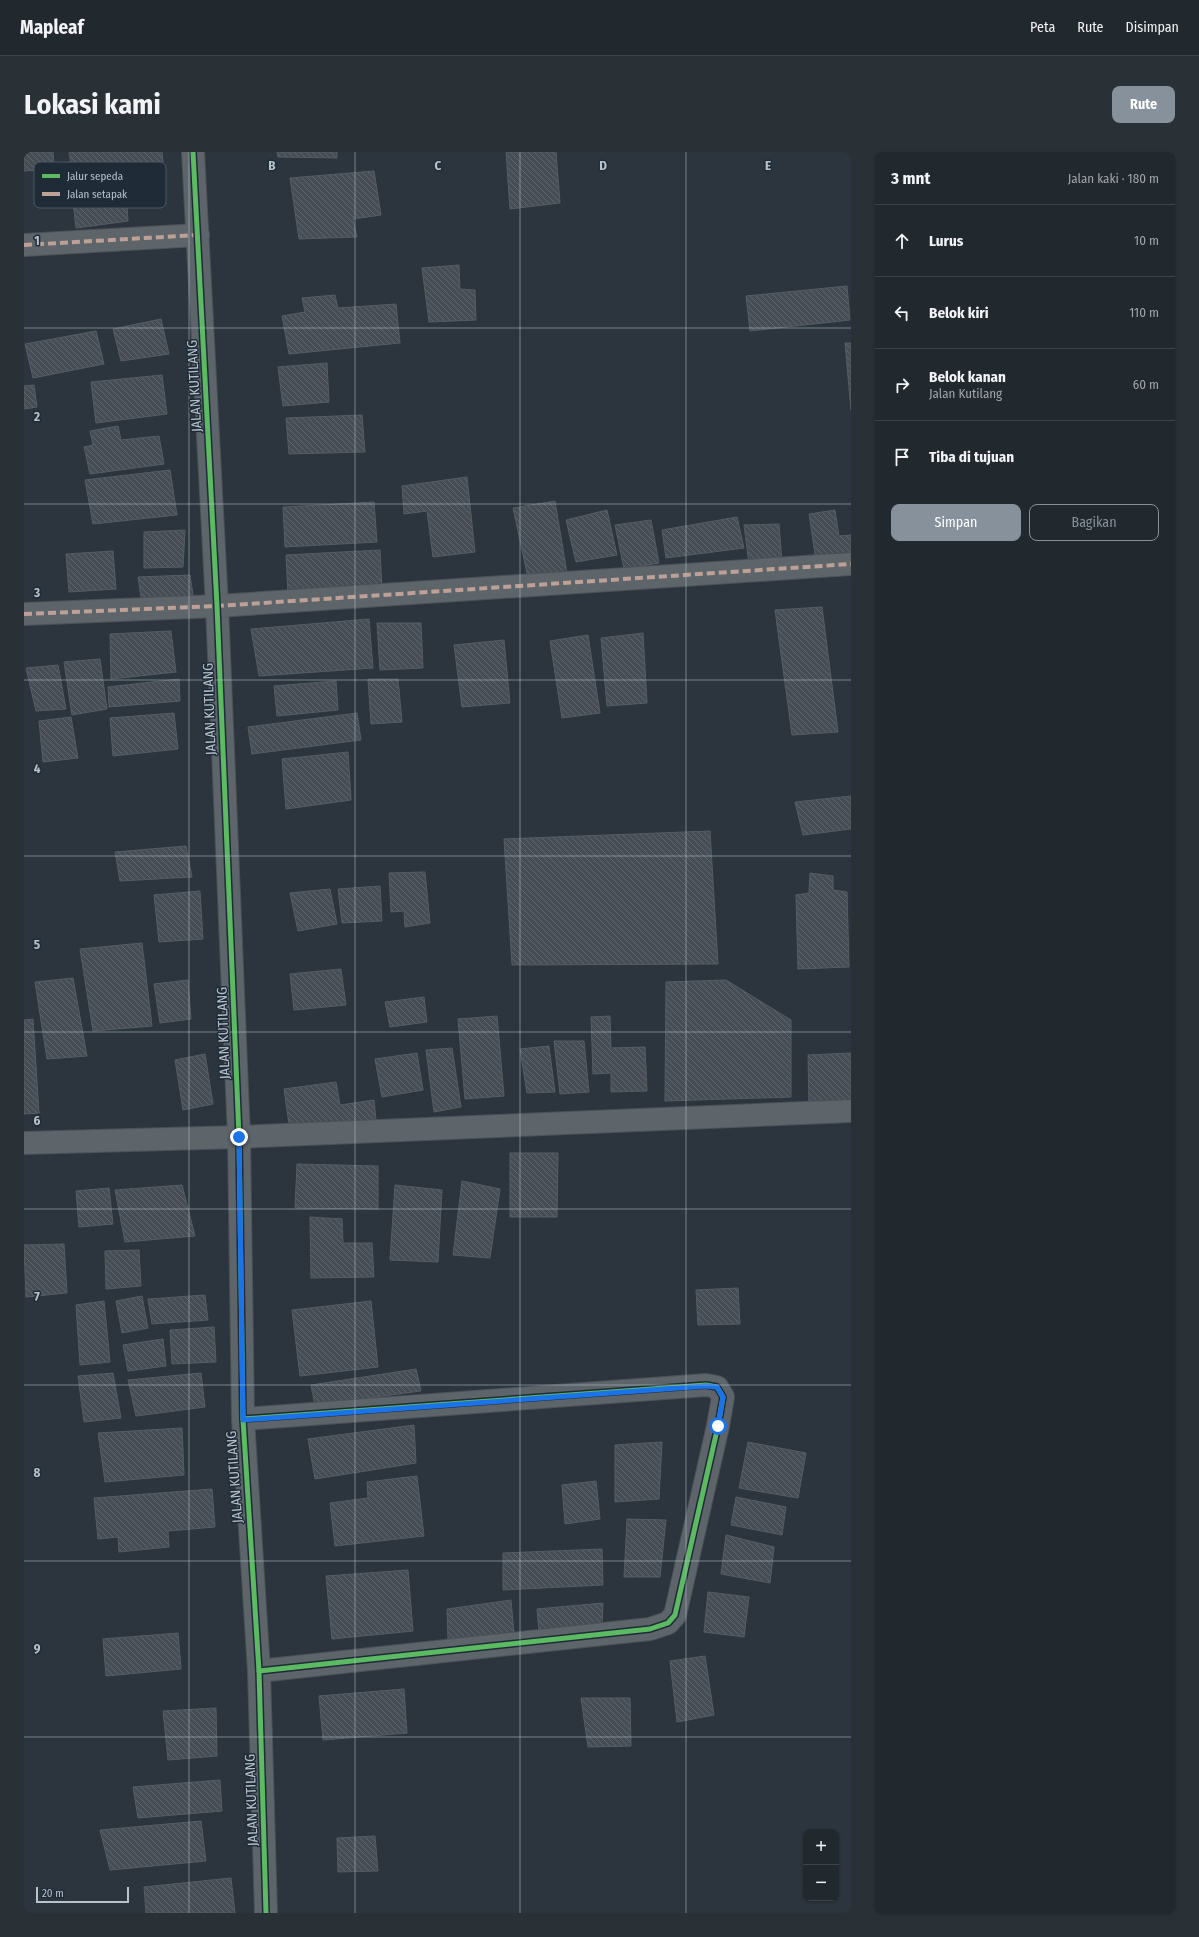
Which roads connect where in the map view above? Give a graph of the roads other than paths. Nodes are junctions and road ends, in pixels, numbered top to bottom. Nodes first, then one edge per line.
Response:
1 (193, 152) edge
2 (198, 235) junction
3 (24, 245) edge
4 (851, 564) edge
5 (217, 606) junction
6 (24, 614) edge
7 (851, 1111) edge
8 (239, 1137) junction
9 (24, 1143) edge
10 (243, 1420) junction
11 (259, 1671) junction
12 (266, 1913) edge

1 - 2 street, JALAN KUTILANG
2 - 3 street
2 - 5 street, JALAN KUTILANG
4 - 5 street
5 - 6 street
5 - 8 street, JALAN KUTILANG
7 - 8 street
8 - 9 street
8 - 10 street, JALAN KUTILANG
10 - 11 street, JALAN KUTILANG
10 - 11 street
11 - 12 street, JALAN KUTILANG

